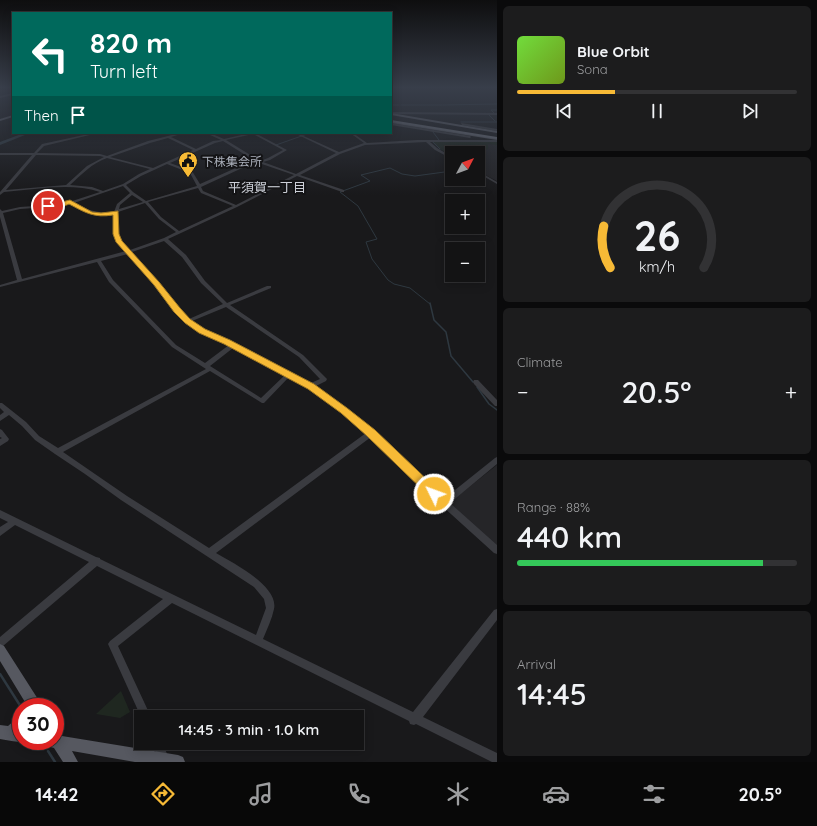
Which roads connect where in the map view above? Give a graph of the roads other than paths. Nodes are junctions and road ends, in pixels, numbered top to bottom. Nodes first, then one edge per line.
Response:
1 (414, 124) edge
2 (420, 124) edge
3 (424, 124) edge
4 (462, 124) dead end
5 (92, 134) edge
6 (179, 134) edge
7 (209, 134) edge
8 (238, 134) edge
9 (256, 134) edge
10 (297, 134) edge
11 (352, 134) edge
12 (497, 136) edge
13 (168, 137) junction
14 (220, 139) junction
15 (478, 140) junction
16 (427, 141) junction
17 (367, 144) junction
18 (195, 150) junction
19 (0, 154) edge
20 (34, 154) junction
21 (339, 154) junction
22 (445, 154) edge
23 (108, 156) junction
24 (260, 162) junction
25 (168, 163) junction
26 (152, 169) junction
27 (296, 175) junction
28 (485, 176) edge
29 (497, 183) edge
30 (124, 185) junction
31 (66, 186) junction
32 (199, 186) junction
33 (102, 191) junction
34 (343, 191) dead end
35 (2, 193) edge
36 (132, 194) junction
37 (70, 202) junction
38 (146, 202) junction
39 (236, 206) junction
40 (0, 211) edge
41 (116, 212) junction
42 (178, 232) junction
43 (165, 239) junction
44 (129, 252) junction
45 (99, 261) junction
46 (20, 281) junction
47 (0, 286) edge
48 (269, 288) dead end
49 (227, 305) junction
50 (188, 321) junction
51 (233, 345) junction
52 (208, 368) junction
53 (288, 375) junction
54 (476, 382) dead end
55 (311, 386) junction
56 (497, 404) edge
57 (0, 405) edge
58 (9, 412) junction
59 (0, 418) edge
60 (0, 432) edge
61 (371, 433) junction
62 (0, 443) edge
63 (57, 452) junction
64 (497, 460) edge
65 (444, 503) junction
66 (0, 514) edge
67 (15, 521) junction
68 (0, 532) edge
69 (497, 550) edge
70 (209, 553) junction
71 (97, 561) junction
72 (171, 598) junction
73 (497, 613) edge
74 (258, 640) junction
75 (0, 643) edge
76 (0, 650) edge
77 (29, 698) edge
78 (143, 710) edge
79 (414, 720) junction
80 (64, 742) edge
81 (62, 750) edge
82 (162, 750) edge
83 (497, 759) edge
84 (169, 761) edge
85 (70, 762) edge

1 - 15 street
2 - 12 highway
3 - 12 highway
4 - 12 street
5 - 20 street
6 - 13 street
7 - 14 street
8 - 14 street
9 - 24 street
10 - 21 street
11 - 17 street
12 - 15 street
13 - 18 street
13 - 23 street
14 - 18 street
14 - 24 street
15 - 16 street
16 - 17 street
16 - 22 street
17 - 21 street
18 - 25 street
19 - 20 street
20 - 23 street
20 - 35 street
21 - 27 street
23 - 26 street
23 - 31 street
24 - 27 street
24 - 32 street
25 - 26 street
25 - 32 street
26 - 30 street
27 - 34 street
27 - 39 street
28 - 29 street
30 - 33 street
30 - 36 street
31 - 33 street
31 - 35 street
32 - 38 street
32 - 39 street
33 - 37 street
36 - 38 street
36 - 41 street
37 - 40 street
37 - 41 street
38 - 41 street
38 - 42 street
39 - 42 street
40 - 46 street
41 - 44 street
42 - 43 street
43 - 44 street
43 - 49 street
44 - 45 street
44 - 50 street
45 - 46 street
45 - 52 street
46 - 47 street
48 - 49 street
49 - 50 street
49 - 55 street
50 - 51 street
51 - 52 street
51 - 53 street
52 - 53 street
52 - 63 street
53 - 55 street
54 - 56 street
55 - 61 street
57 - 58 street
58 - 59 street
58 - 63 street
60 - 62 street
61 - 65 street
61 - 70 street
63 - 70 street
64 - 65 street
65 - 69 street
66 - 67 street
67 - 68 street
67 - 71 street
70 - 74 street
71 - 72 street
71 - 75 street
72 - 74 street
72 - 78 street
73 - 79 street
74 - 79 street
76 - 77 main road
79 - 83 street
80 - 84 main road
81 - 85 main road
82 - 84 street

